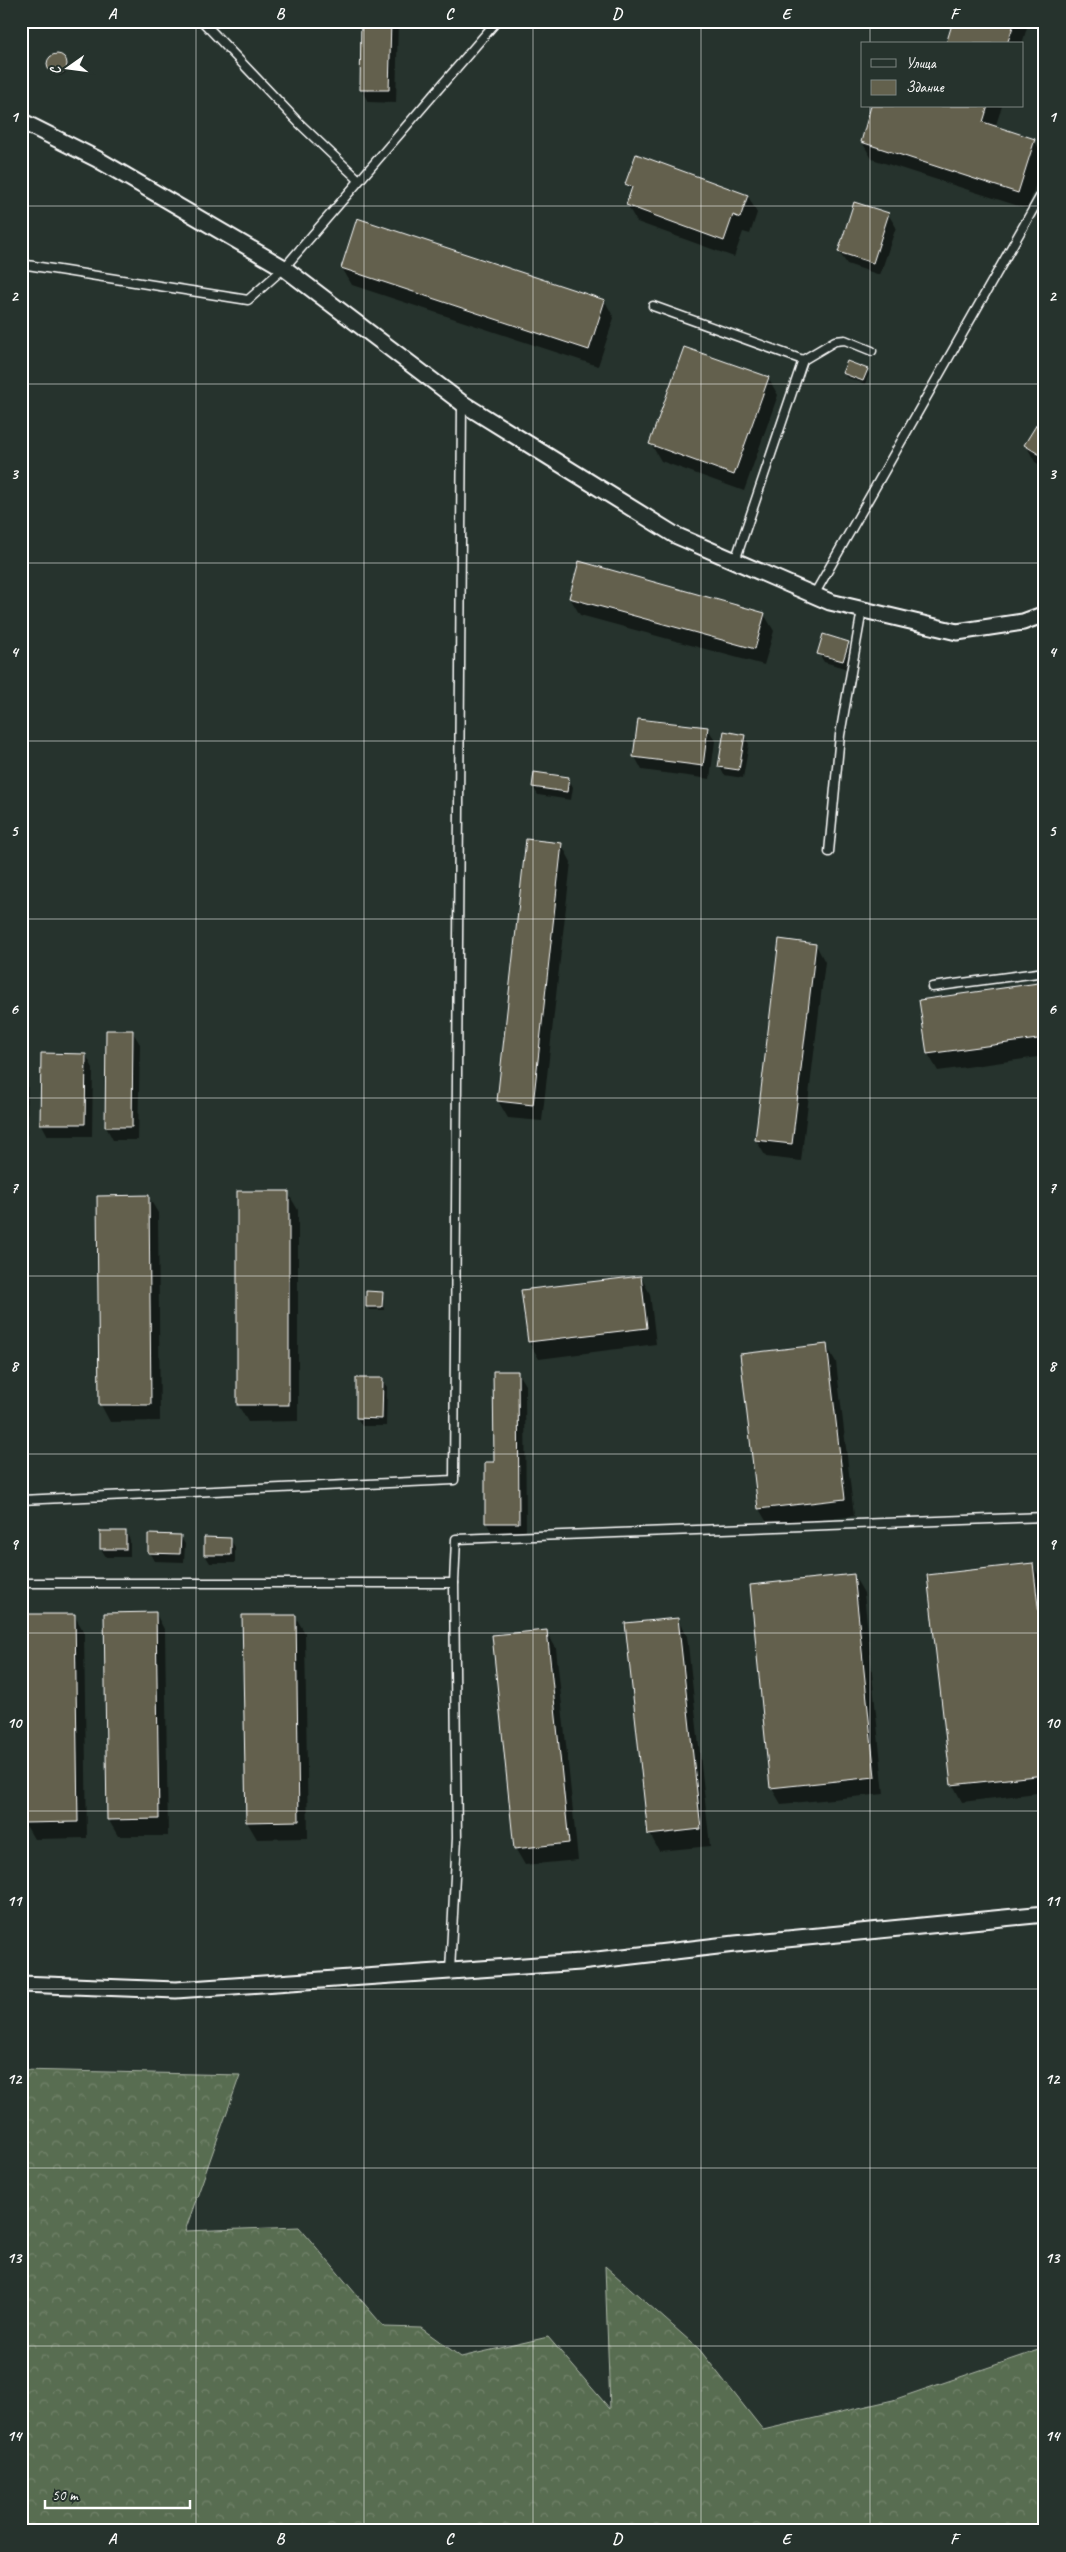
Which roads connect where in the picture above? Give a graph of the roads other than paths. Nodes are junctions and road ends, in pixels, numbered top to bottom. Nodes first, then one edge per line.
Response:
1 (202, 21) edge
2 (497, 21) edge
3 (21, 121) edge
4 (360, 180) junction
5 (1040, 197) dead end
6 (21, 264) edge
7 (284, 268) junction
8 (653, 306) dead end
9 (872, 351) dead end
10 (803, 360) junction
11 (462, 403) junction
12 (734, 561) junction
13 (814, 595) junction
14 (862, 610) junction
15 (1045, 614) edge
16 (829, 852) dead end
17 (1045, 972) edge
18 (932, 987) dead end
19 (21, 1500) edge
20 (1045, 1517) edge
21 (21, 1583) edge
22 (454, 1583) junction
23 (1045, 1914) edge
24 (450, 1971) junction
25 (21, 1984) edge

1 - 4 lane
2 - 4 lane
3 - 7 street
4 - 7 lane
5 - 13 lane
6 - 7 lane
7 - 11 street
8 - 10 lane
9 - 10 lane
10 - 12 lane
11 - 12 street
11 - 19 lane
12 - 13 street
13 - 14 street
14 - 15 street
14 - 16 lane
17 - 18 lane
20 - 22 lane
21 - 22 lane
22 - 24 lane
23 - 24 street
24 - 25 street

